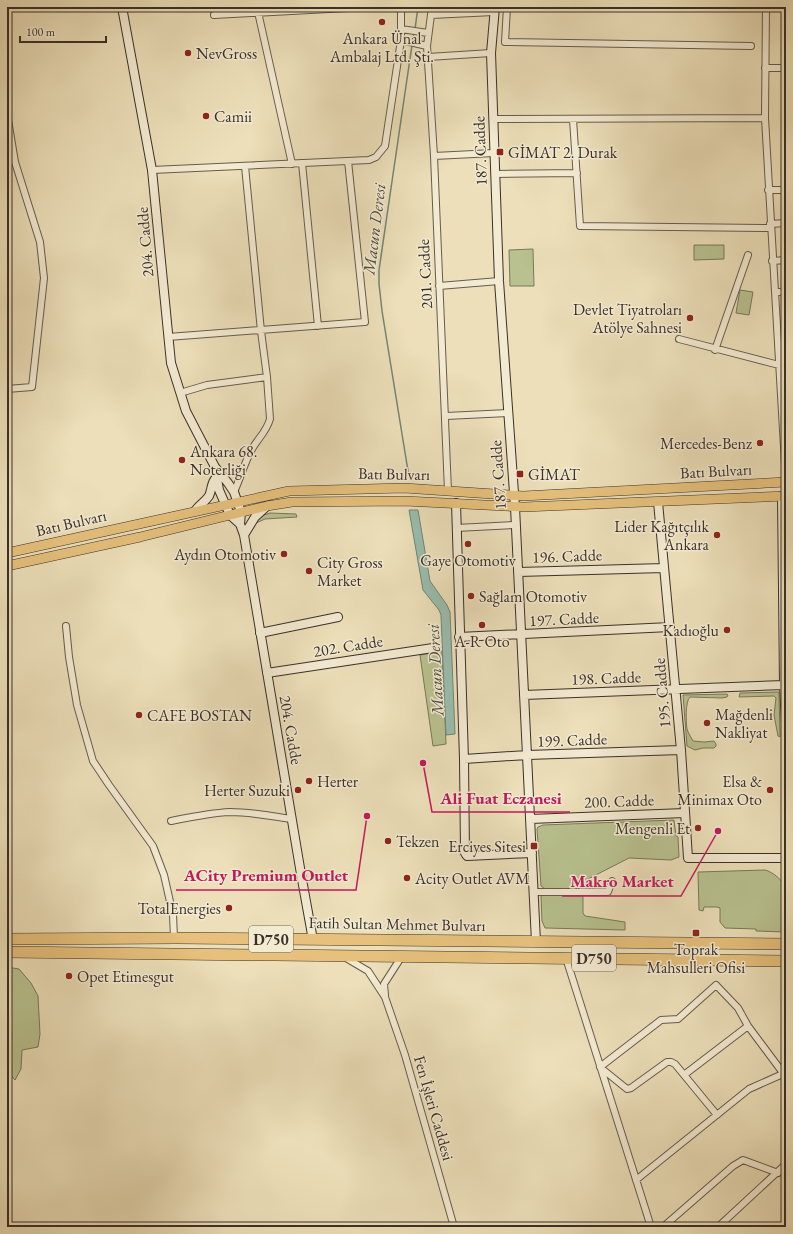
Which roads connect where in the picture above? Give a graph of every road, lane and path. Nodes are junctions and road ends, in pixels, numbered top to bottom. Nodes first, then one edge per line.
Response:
1 (90, 7) edge
2 (367, 7) edge
3 (401, 7) edge
4 (432, 7) edge
5 (507, 7) edge
6 (766, 7) edge
7 (122, 8) edge
8 (494, 9) edge
9 (258, 12) junction
10 (214, 15) dead end
11 (431, 15) junction
12 (401, 29) junction
13 (428, 33) junction
14 (401, 40) junction
15 (427, 46) junction
16 (750, 46) dead end
17 (491, 53) junction
18 (428, 56) junction
19 (765, 68) junction
20 (786, 68) edge
21 (7, 114) edge
22 (765, 118) junction
23 (493, 119) junction
24 (573, 119) junction
25 (494, 153) junction
26 (434, 156) junction
27 (348, 162) junction
28 (292, 164) junction
29 (302, 164) junction
30 (245, 166) junction
31 (152, 170) junction
32 (577, 173) junction
33 (495, 174) junction
34 (768, 190) junction
35 (786, 190) edge
36 (786, 223) edge
37 (770, 226) junction
38 (748, 255) dead end
39 (786, 260) edge
40 (772, 261) junction
41 (499, 281) junction
42 (439, 286) junction
43 (775, 292) junction
44 (786, 292) edge
45 (318, 326) junction
46 (261, 331) junction
47 (168, 337) junction
48 (678, 339) dead end
49 (715, 350) junction
50 (779, 366) junction
51 (267, 377) junction
52 (7, 389) edge
53 (180, 393) junction
54 (508, 413) junction
55 (446, 416) junction
56 (215, 467) junction
57 (216, 477) junction
58 (786, 482) edge
59 (448, 491) junction
60 (234, 492) junction
61 (514, 496) junction
62 (784, 496) edge
63 (237, 502) junction
64 (658, 502) junction
65 (456, 503) junction
66 (225, 504) junction
67 (267, 506) junction
68 (514, 507) junction
69 (195, 511) junction
70 (240, 512) junction
71 (230, 515) junction
72 (240, 524) junction
73 (515, 525) junction
74 (456, 528) junction
75 (244, 535) junction
76 (7, 553) edge
77 (7, 566) edge
78 (664, 568) junction
79 (518, 572) junction
80 (338, 617) dead end
81 (66, 626) dead end
82 (670, 627) junction
83 (260, 633) junction
84 (521, 635) junction
85 (459, 638) junction
86 (433, 648) dead end
87 (267, 673) junction
88 (784, 685) junction
89 (676, 689) junction
90 (524, 695) junction
91 (786, 723) edge
92 (681, 750) junction
93 (527, 755) junction
94 (464, 759) junction
95 (685, 813) junction
96 (292, 819) junction
97 (530, 819) junction
98 (172, 821) dead end
99 (532, 853) junction
100 (786, 858) edge
101 (612, 881) dead end
102 (534, 892) junction
103 (174, 938) junction
104 (7, 939) edge
105 (314, 940) junction
106 (536, 942) junction
107 (786, 944) edge
108 (7, 952) edge
109 (343, 956) junction
110 (402, 956) junction
111 (566, 958) junction
112 (786, 961) edge
113 (385, 997) junction
114 (748, 1026) junction
115 (600, 1067) junction
116 (785, 1074) edge
117 (684, 1075) junction
118 (717, 1115) junction
119 (786, 1164) edge
120 (778, 1173) junction
121 (636, 1180) junction
122 (454, 1227) edge
123 (651, 1227) edge
124 (663, 1227) edge
125 (718, 1227) edge

1 - 7 street
2 - 9 street
3 - 12 street
4 - 11 street, 201. Cadde
5 - 16 street
6 - 19 street
7 - 31 street, 204. Cadde
8 - 11 street
8 - 17 street, 187. Cadde
9 - 10 street
9 - 28 street
11 - 13 street, 201. Cadde
12 - 13 street
12 - 14 street
13 - 15 street, 201. Cadde
14 - 15 street
14 - 27 street
15 - 18 street, 201. Cadde
17 - 18 street
17 - 23 street, 187. Cadde
18 - 26 street, 201. Cadde
19 - 20 street
19 - 22 street
21 - 52 street
22 - 24 street
22 - 34 street
23 - 24 street
23 - 25 street, 187. Cadde
24 - 32 street
25 - 26 street
25 - 33 street, 187. Cadde
26 - 42 street, 201. Cadde
27 - 29 street
27 - 45 street
28 - 29 street
28 - 30 street
29 - 45 street
30 - 31 street
30 - 46 street
31 - 47 street, 204. Cadde
32 - 33 street
32 - 37 street
33 - 41 street, 187. Cadde
34 - 35 street
34 - 37 street
36 - 37 street
37 - 40 street
38 - 49 street
39 - 40 street
40 - 43 street
41 - 42 street
41 - 54 street, 187. Cadde
42 - 55 street, 201. Cadde
43 - 44 street
43 - 50 street
45 - 46 street
46 - 47 street
46 - 51 street
47 - 53 street, 204. Cadde
48 - 49 street
49 - 50 street
50 - 58 street
51 - 53 street
51 - 60 street
53 - 56 street, 204. Cadde
54 - 55 street
54 - 61 street, 187. Cadde
55 - 59 street, 201. Cadde
56 - 57 street, 204. Cadde
56 - 60 street, 204. Cadde
57 - 66 street, 204. Cadde
57 - 69 street
58 - 61 main road, Batı Bulvarı
59 - 61 main road, Batı Bulvarı
59 - 63 main road, Batı Bulvarı
60 - 63 street, 204. Cadde
61 - 68 street, 187. Cadde
62 - 64 main road, Batı Bulvarı
62 - 88 street
63 - 66 main road, Batı Bulvarı
63 - 70 street, 204. Cadde
64 - 68 main road, Batı Bulvarı
64 - 78 street, 195. Cadde
65 - 67 main road, Batı Bulvarı
65 - 68 main road, Batı Bulvarı
65 - 74 street
66 - 69 main road, Batı Bulvarı
66 - 71 street, 204. Cadde
67 - 70 main road, Batı Bulvarı
67 - 75 street
68 - 73 street, 187. Cadde
69 - 76 main road, Batı Bulvarı
70 - 71 main road, Batı Bulvarı
70 - 72 street, 204. Cadde
71 - 72 street, 204. Cadde
71 - 77 main road, Batı Bulvarı
72 - 75 street, 204. Cadde
73 - 74 street
73 - 79 street, 187. Cadde
74 - 85 street
75 - 83 street, 204. Cadde
78 - 79 street, 196. Cadde
78 - 82 street, 195. Cadde
79 - 84 street, 187. Cadde
80 - 83 street
81 - 103 street
82 - 84 street, 197. Cadde
82 - 89 street, 195. Cadde
83 - 87 street, 204. Cadde
84 - 85 street, 197. Cadde
84 - 90 street, 187. Cadde
85 - 94 street
86 - 87 street, 202. Cadde
87 - 96 street, 204. Cadde
88 - 89 street, 198. Cadde
88 - 91 street
89 - 90 street, 198. Cadde
89 - 92 street, 195. Cadde
90 - 93 street, 187. Cadde
92 - 93 street, 199. Cadde
92 - 95 street, 195. Cadde
93 - 94 street, 199. Cadde
93 - 97 street, 187. Cadde
94 - 99 street
95 - 97 street, 200. Cadde
95 - 100 street, 195. Cadde
96 - 98 street
96 - 105 street, 204. Cadde
97 - 99 street, 187. Cadde
99 - 102 street, 187. Cadde
101 - 102 street
102 - 106 street, 187. Cadde
103 - 104 highway, Fatih Sultan Mehmet Bulvarı / D750
103 - 105 highway, Fatih Sultan Mehmet Bulvarı / D750
105 - 106 highway, Fatih Sultan Mehmet Bulvarı / D750
106 - 107 highway, Fatih Sultan Mehmet Bulvarı / D750
108 - 109 highway, Fatih Sultan Mehmet Bulvarı / D750
109 - 110 highway, Fatih Sultan Mehmet Bulvarı / D750
109 - 113 street
110 - 111 highway, Fatih Sultan Mehmet Bulvarı / D750
110 - 113 street
111 - 112 highway, Fatih Sultan Mehmet Bulvarı / D750
111 - 115 street
113 - 122 street, Fen İşleri Caddesi
114 - 115 street
114 - 116 street
114 - 117 street
115 - 117 street
115 - 121 street
116 - 118 street
117 - 118 street
118 - 121 street
119 - 120 street
120 - 124 street
120 - 125 street
121 - 123 street

